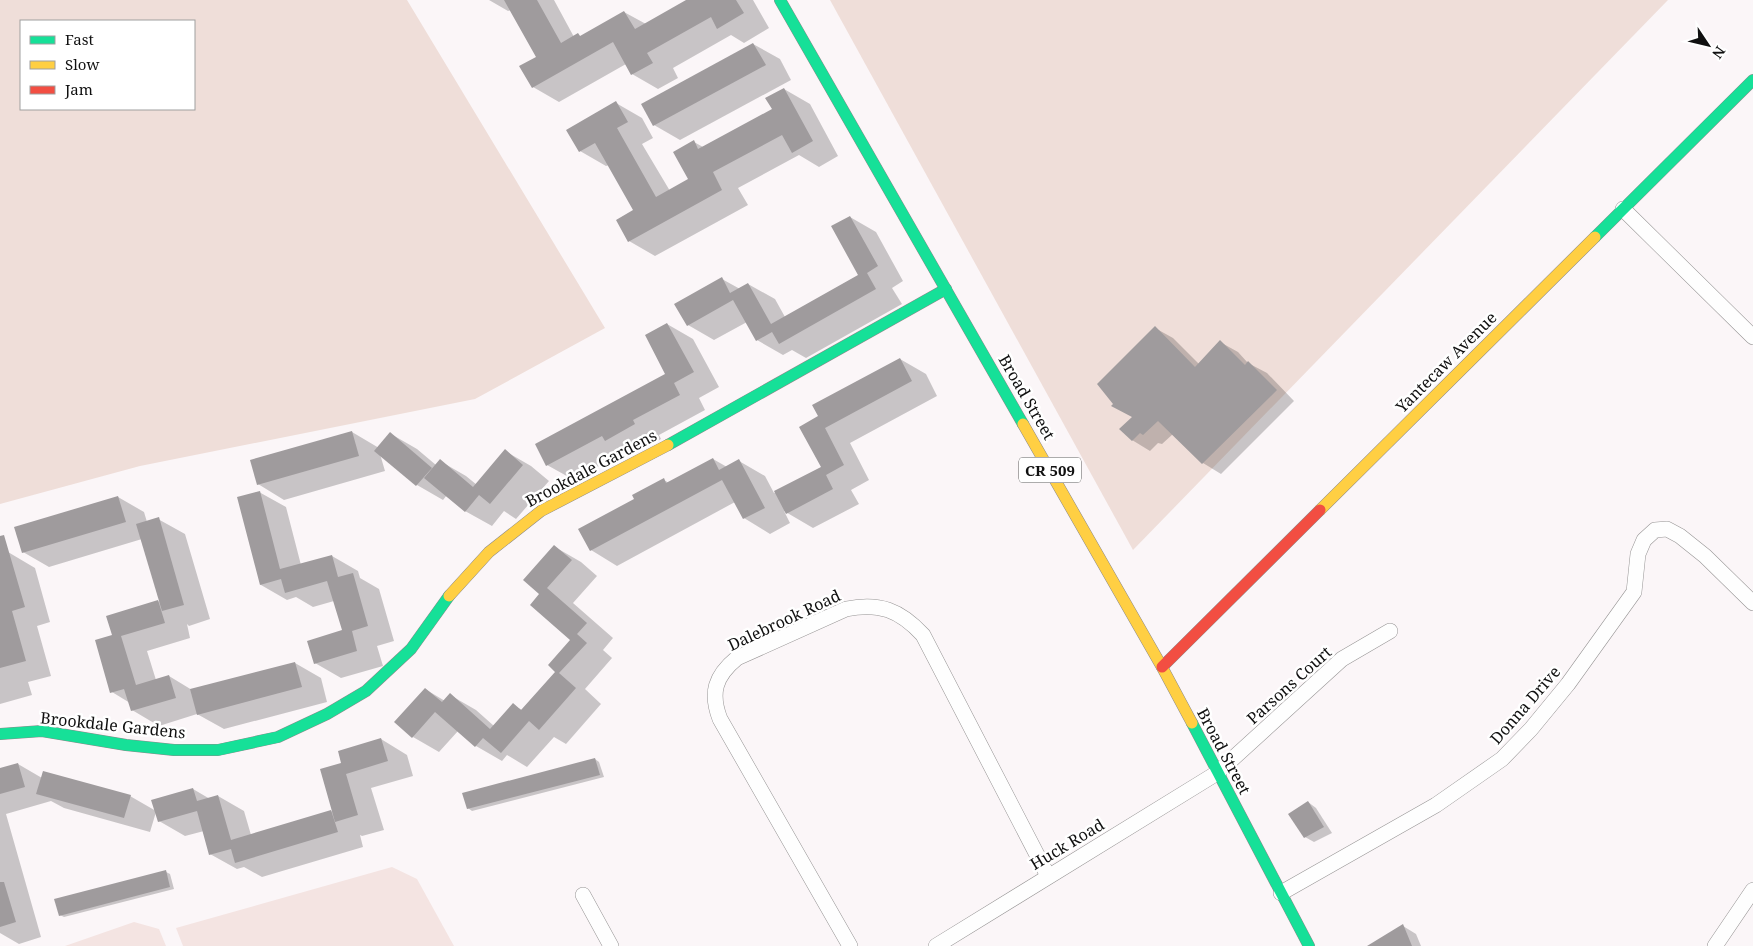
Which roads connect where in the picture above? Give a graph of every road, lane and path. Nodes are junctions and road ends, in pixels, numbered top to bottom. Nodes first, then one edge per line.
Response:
1 (780, 0) edge
2 (1753, 80) edge
3 (1623, 209) junction
4 (946, 289) junction
5 (1753, 337) edge
6 (1753, 603) edge
7 (1390, 630) dead end
8 (1162, 667) junction
9 (0, 734) edge
10 (1218, 773) junction
11 (1048, 876) junction
12 (1753, 890) edge
13 (1281, 893) junction
14 (583, 895) dead end
15 (612, 946) edge
16 (850, 946) edge
17 (936, 946) edge
18 (1309, 946) edge
19 (1715, 946) edge

1 - 4 street, Broad Street / CR 509
2 - 3 street, Yantecaw Avenue
3 - 5 street
3 - 8 street, Yantecaw Avenue
4 - 8 street, Broad Street / CR 509
4 - 9 street, Brookdale Gardens
6 - 13 street, Donna Drive
7 - 10 street, Parsons Court
8 - 10 street, Broad Street / CR 509
10 - 11 street, Huck Road
10 - 13 street, Broad Street / CR 509
11 - 16 street, Dalebrook Road
11 - 17 street, Huck Road
12 - 19 street
13 - 18 street, Broad Street / CR 509
14 - 15 street

